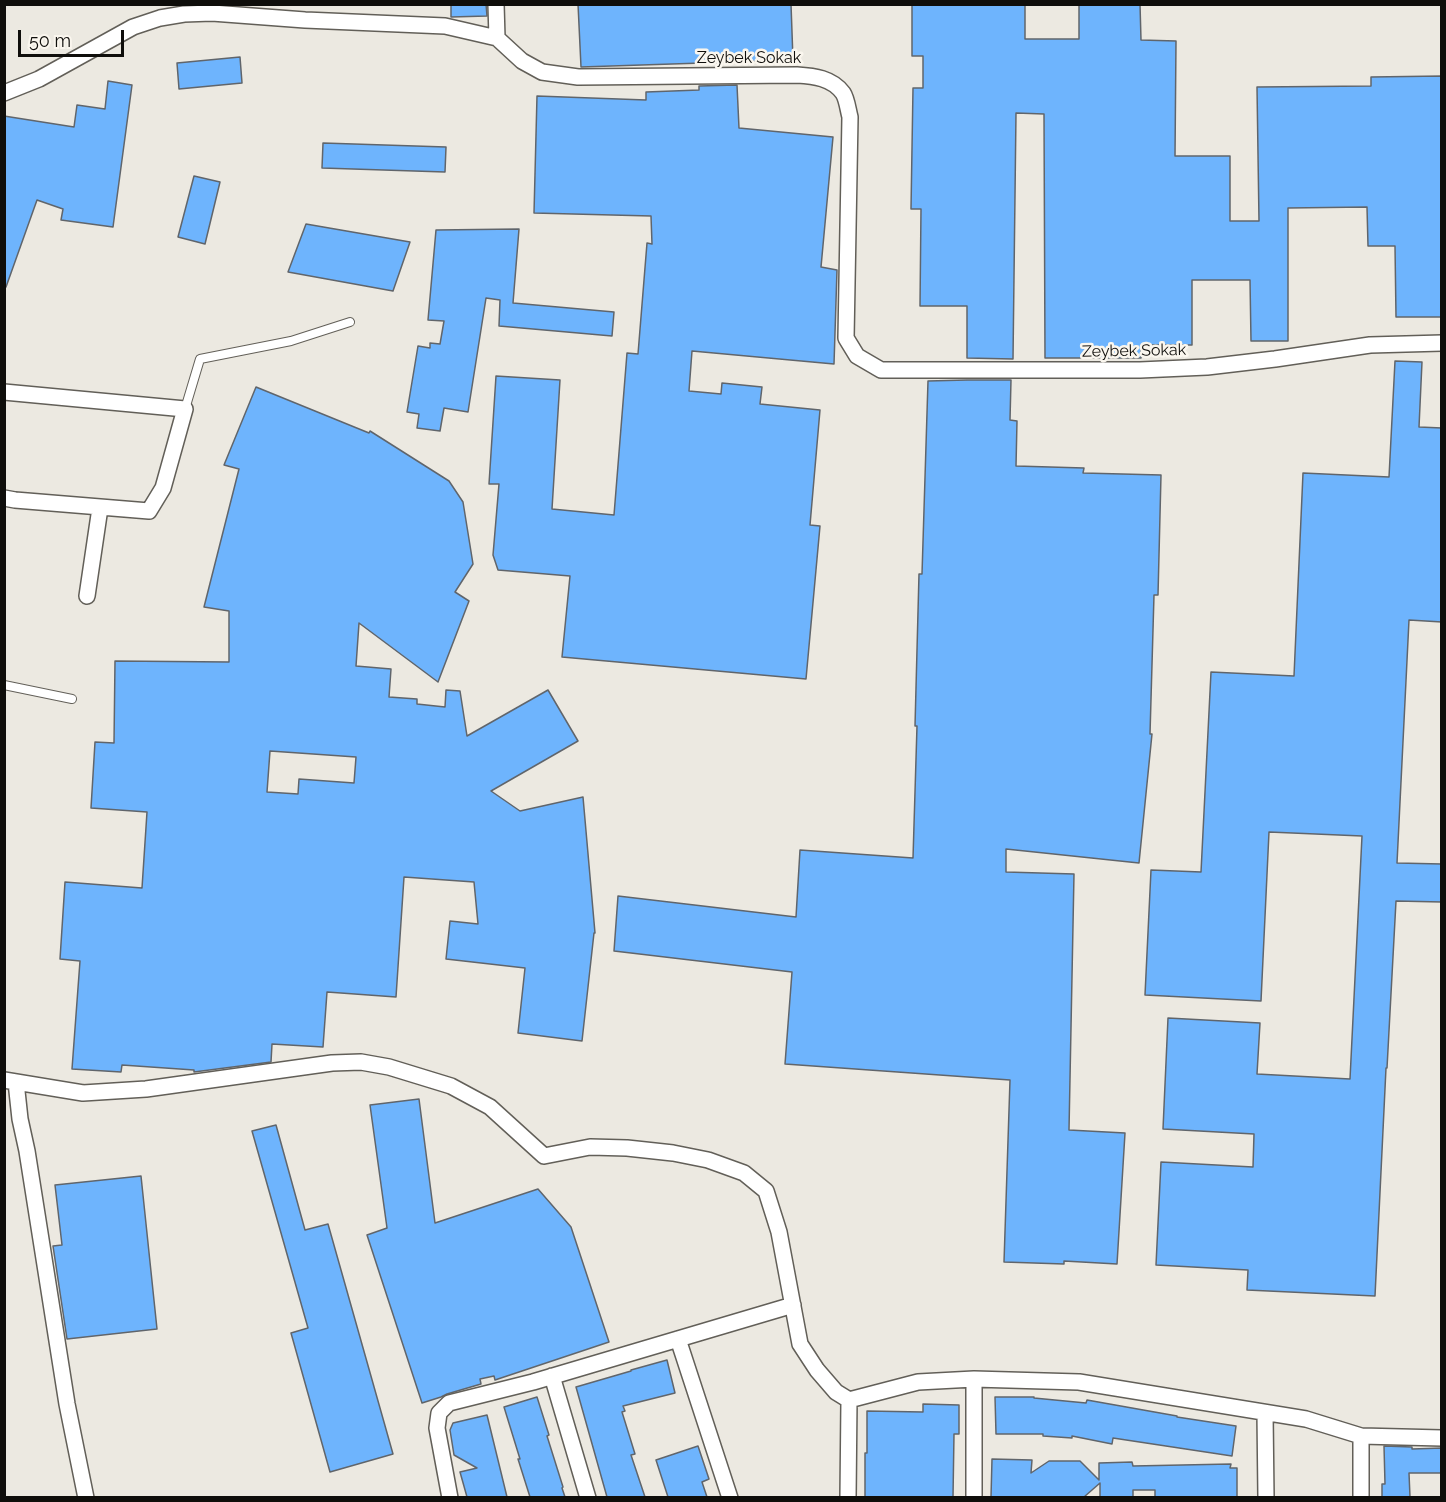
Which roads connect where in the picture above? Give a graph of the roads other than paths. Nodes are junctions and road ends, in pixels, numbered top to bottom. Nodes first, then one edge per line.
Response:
1 (496, 4) edge
2 (497, 38) junction
3 (4, 93) edge
4 (350, 322) dead end
5 (1442, 343) edge
6 (4, 392) edge
7 (185, 409) junction
8 (4, 498) edge
9 (100, 508) junction
10 (87, 596) dead end
11 (4, 686) edge
12 (72, 699) dead end
13 (10, 1081) edge
14 (793, 1305) junction
15 (678, 1339) junction
16 (552, 1376) junction
17 (974, 1379) junction
18 (849, 1400) junction
19 (1265, 1413) junction
20 (1361, 1436) junction
21 (1442, 1438) edge
22 (86, 1497) edge
23 (450, 1497) edge
24 (588, 1497) edge
25 (730, 1497) edge
26 (848, 1497) edge
27 (974, 1497) edge
28 (1266, 1497) edge
29 (1360, 1497) edge

1 - 2 street
2 - 3 street, Zeybek Sokak
2 - 5 street, Zeybek Sokak
4 - 7 lane
6 - 7 street
7 - 9 street
8 - 9 street
9 - 10 street
11 - 12 lane
13 - 14 street
13 - 22 street
14 - 15 street
14 - 18 street
15 - 16 street
15 - 25 street
16 - 23 street
16 - 24 street
17 - 18 street
17 - 19 street
17 - 27 street
18 - 26 street
19 - 20 street
19 - 28 street
20 - 21 street
20 - 29 street

